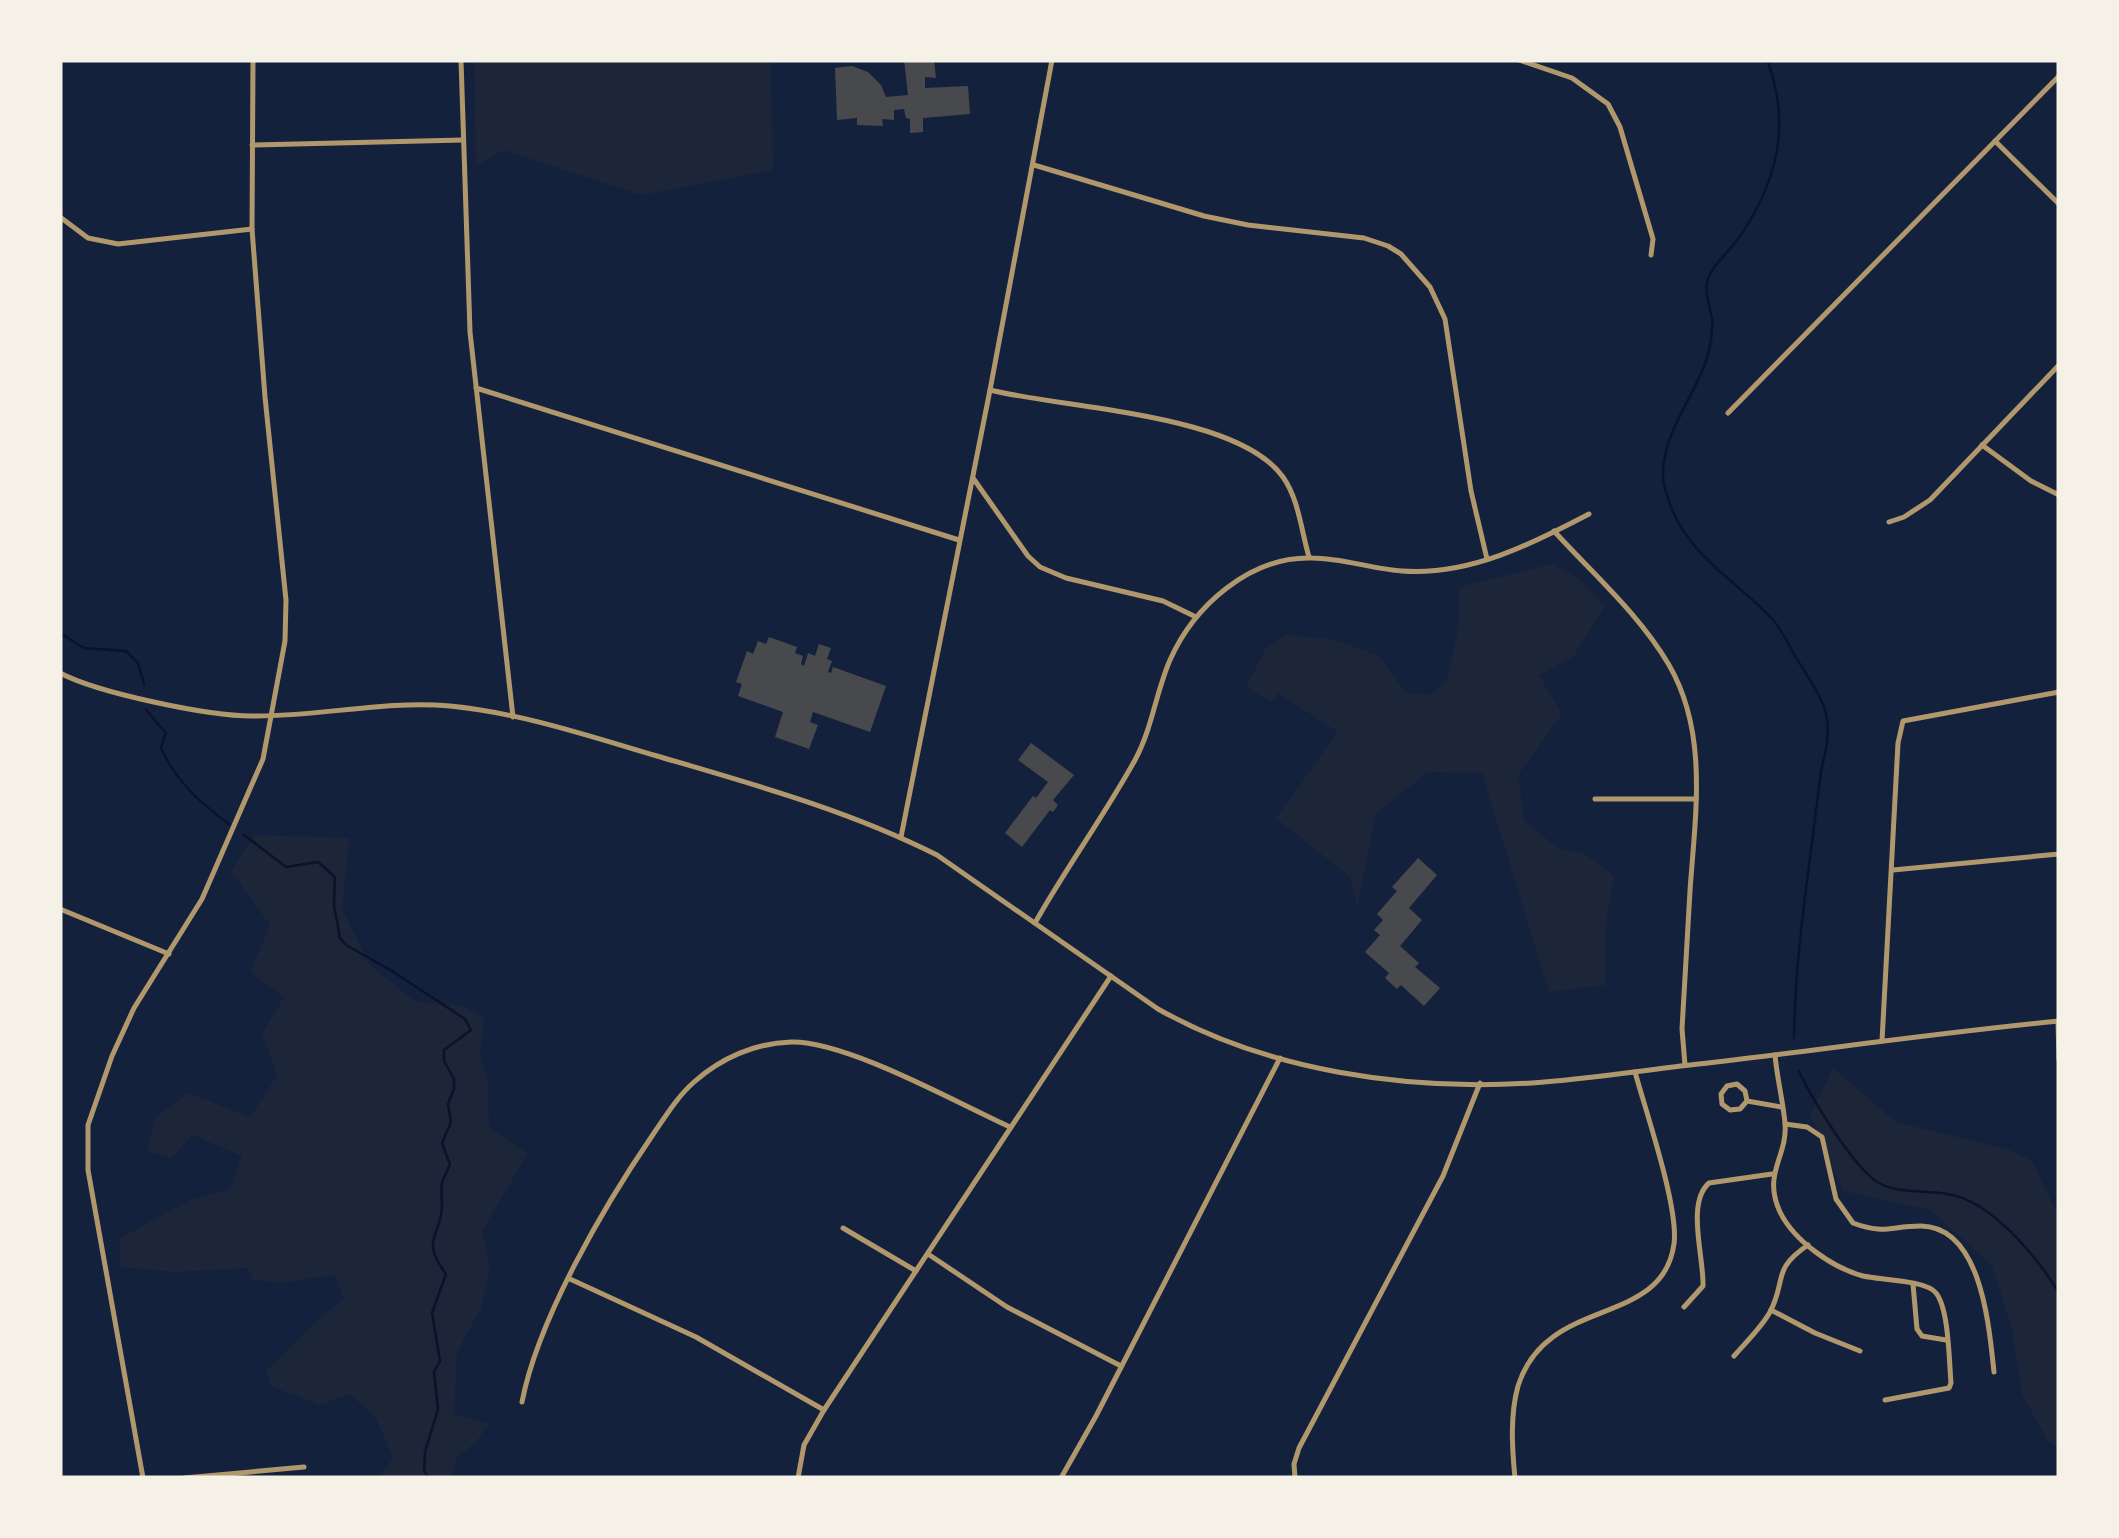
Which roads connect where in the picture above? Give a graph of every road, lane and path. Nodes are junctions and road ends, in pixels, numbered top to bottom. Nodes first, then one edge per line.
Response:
1 (253, 60) edge
2 (461, 60) edge
3 (1052, 60) edge
4 (1519, 60) edge
5 (2059, 76) edge
6 (463, 140) junction
7 (1995, 141) junction
8 (252, 146) junction
9 (1034, 165) junction
10 (2059, 204) edge
11 (60, 217) edge
12 (252, 229) junction
13 (1651, 255) dead end
14 (2059, 365) edge
15 (476, 388) junction
16 (990, 390) junction
17 (1728, 413) dead end
18 (1982, 445) junction
19 (972, 478) junction
20 (2059, 495) edge
21 (1590, 514) dead end
22 (1889, 522) dead end
23 (1554, 531) junction
24 (959, 540) junction
25 (1309, 557) junction
26 (1487, 559) junction
27 (1196, 617) junction
28 (60, 672) edge
29 (2059, 692) edge
30 (273, 715) junction
31 (513, 717) junction
32 (1595, 799) dead end
33 (1696, 799) junction
34 (901, 837) junction
35 (2059, 854) edge
36 (1892, 870) junction
37 (60, 909) edge
38 (1035, 923) junction
39 (169, 954) junction
40 (1112, 976) junction
41 (2059, 1022) edge
42 (1882, 1041) junction
43 (1774, 1055) junction
44 (1280, 1058) junction
45 (2059, 1060) edge
46 (1685, 1065) junction
47 (1635, 1071) junction
48 (1480, 1083) junction
49 (1746, 1101) junction
50 (1781, 1107) junction
51 (1785, 1124) junction
52 (1010, 1127) junction
53 (1772, 1174) junction
54 (843, 1228) dead end
55 (1808, 1244) junction
56 (928, 1254) junction
57 (916, 1272) junction
58 (570, 1279) junction
59 (1913, 1284) junction
60 (1684, 1306) dead end
61 (1771, 1310) junction
62 (1946, 1340) junction
63 (1860, 1351) dead end
64 (1734, 1356) dead end
65 (1120, 1365) junction
66 (1994, 1372) dead end
67 (1885, 1400) dead end
68 (522, 1402) dead end
69 (824, 1410) junction
70 (304, 1467) dead end
71 (143, 1478) edge
72 (184, 1478) edge
73 (798, 1478) edge
74 (1061, 1478) edge
75 (1295, 1478) edge
76 (1515, 1478) edge

1 - 8 street
2 - 6 street
3 - 9 street
4 - 13 street
5 - 7 street
6 - 8 street
6 - 15 street
7 - 10 street
7 - 17 street
8 - 12 street
9 - 16 street
9 - 26 street
11 - 12 street
12 - 30 street
14 - 18 street
15 - 24 street
15 - 31 street
16 - 19 street
16 - 25 street
18 - 20 street
18 - 22 street
19 - 24 street
19 - 27 street
21 - 23 street
23 - 26 street
23 - 33 street
24 - 34 street
25 - 26 street
25 - 27 street
27 - 38 street
28 - 30 street
29 - 36 street
30 - 31 street
30 - 39 street
31 - 34 street
32 - 33 street
33 - 46 street
34 - 38 street
35 - 36 street
36 - 42 street
37 - 39 street
38 - 40 street
39 - 71 street
40 - 44 street
40 - 52 street
41 - 42 street
41 - 45 street
42 - 43 street
43 - 46 street
43 - 50 street
44 - 48 street
44 - 65 street
46 - 47 street
47 - 48 street
47 - 76 street
48 - 75 street
49 - 49 street
49 - 50 street
50 - 51 street
51 - 53 street
51 - 66 street
52 - 56 street
52 - 58 street
53 - 55 street
53 - 60 street
54 - 57 street
55 - 59 street
55 - 61 street
56 - 57 street
56 - 65 street
57 - 69 street
58 - 68 street
58 - 69 street
59 - 62 street
59 - 62 street
61 - 63 street
61 - 64 street
62 - 67 street
65 - 74 street
69 - 73 street
70 - 72 street

